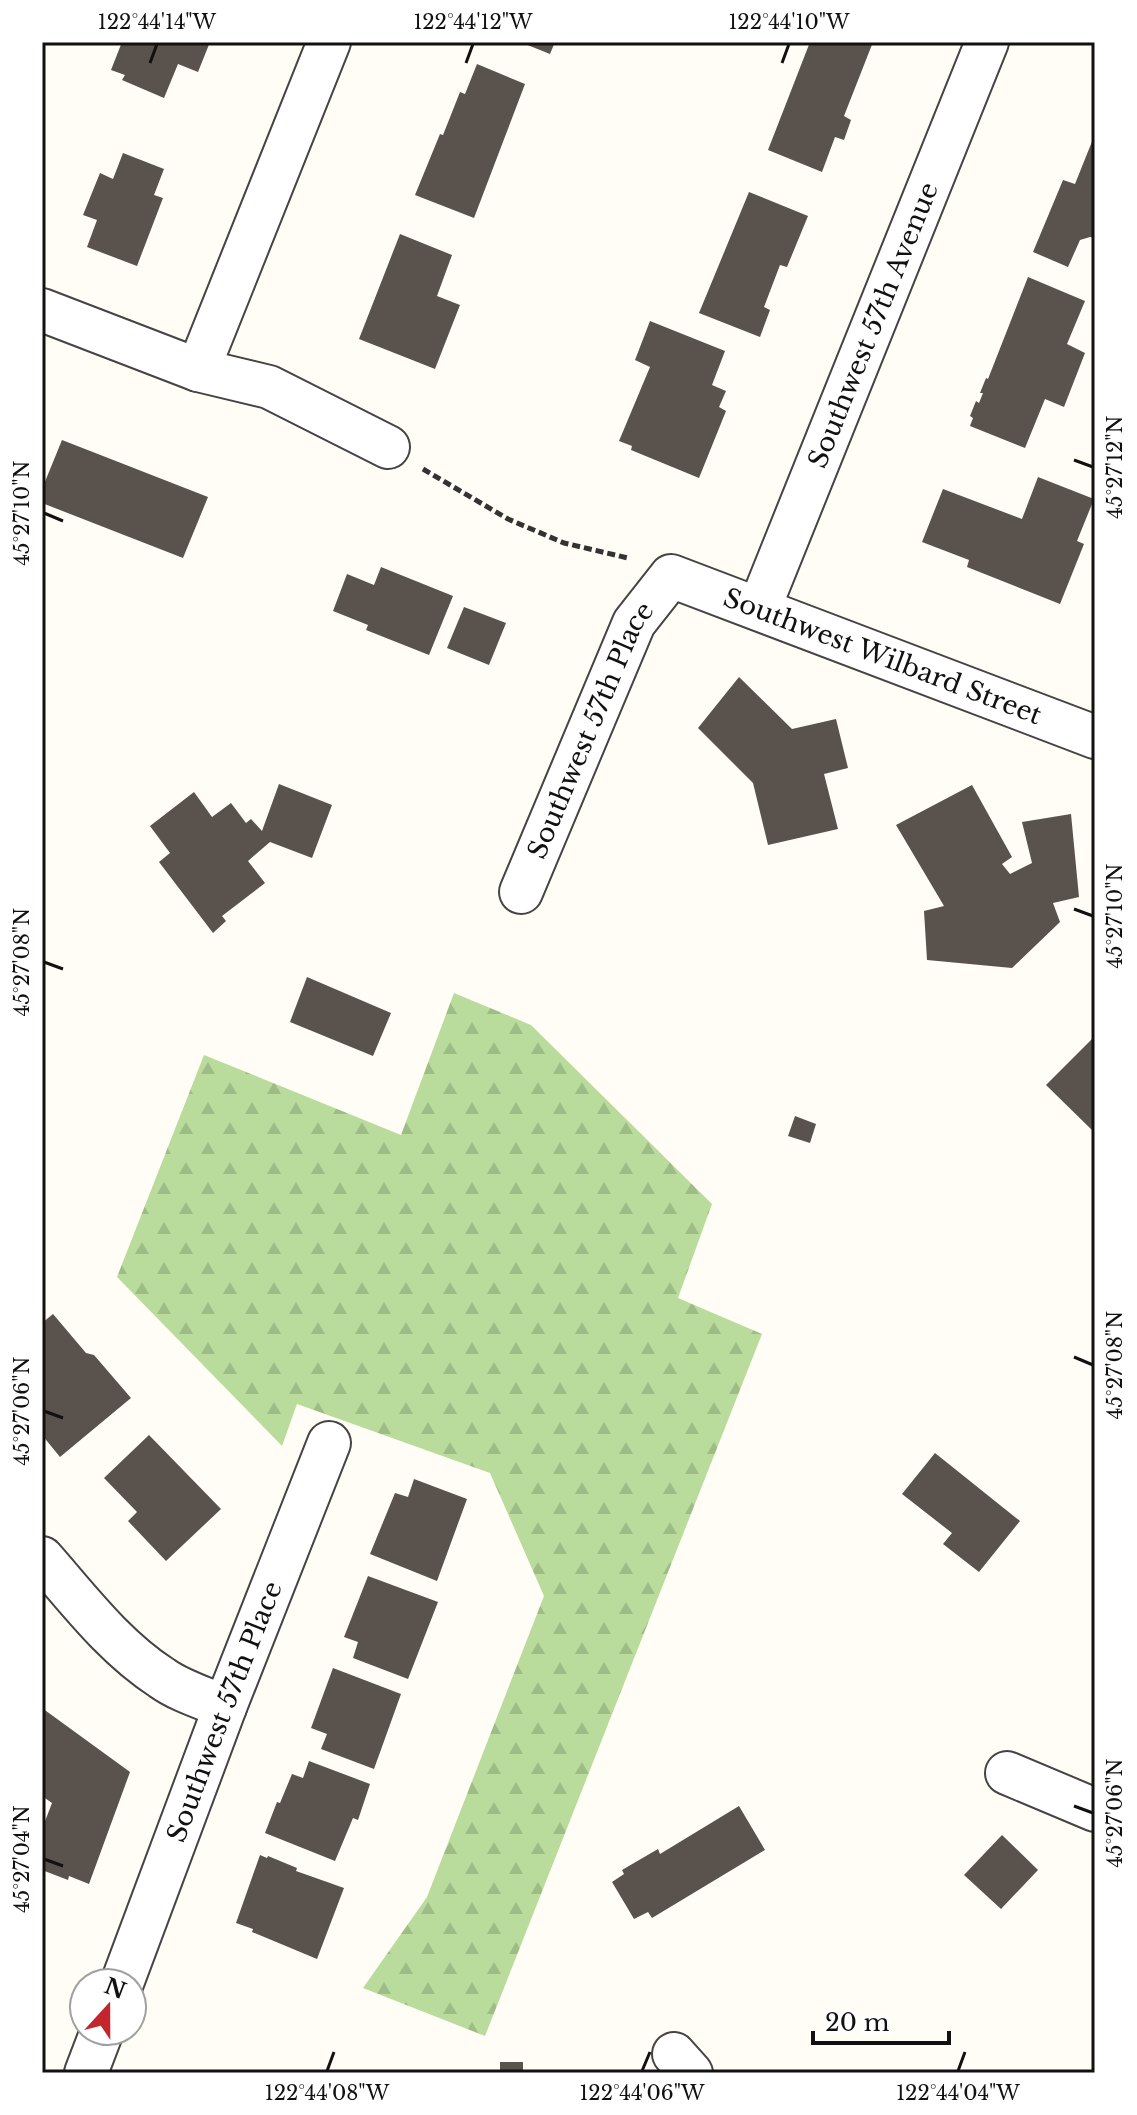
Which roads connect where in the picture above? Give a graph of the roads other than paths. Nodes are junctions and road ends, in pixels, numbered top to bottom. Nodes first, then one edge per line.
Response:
1 (329, 42) edge
2 (987, 42) edge
3 (42, 310) edge
4 (198, 370) junction
5 (388, 447) road end
6 (671, 576) joint
7 (759, 609) junction
8 (1095, 737) edge
9 (521, 892) dead end
10 (329, 1443) dead end
11 (42, 1558) edge
12 (225, 1707) junction
13 (1007, 1773) dead end
14 (1095, 1810) edge
15 (128, 1967) edge
16 (96, 2047) edge
17 (86, 2073) edge

1 - 4 street
2 - 7 street, Southwest 57th Avenue
3 - 4 street
4 - 5 street
6 - 7 street, Southwest Wilbard Street
6 - 9 street, Southwest 57th Place
7 - 8 street, Southwest Wilbard Street
10 - 12 street, Southwest 57th Place
11 - 12 street
12 - 15 street, Southwest 57th Place
13 - 14 street
16 - 17 street

